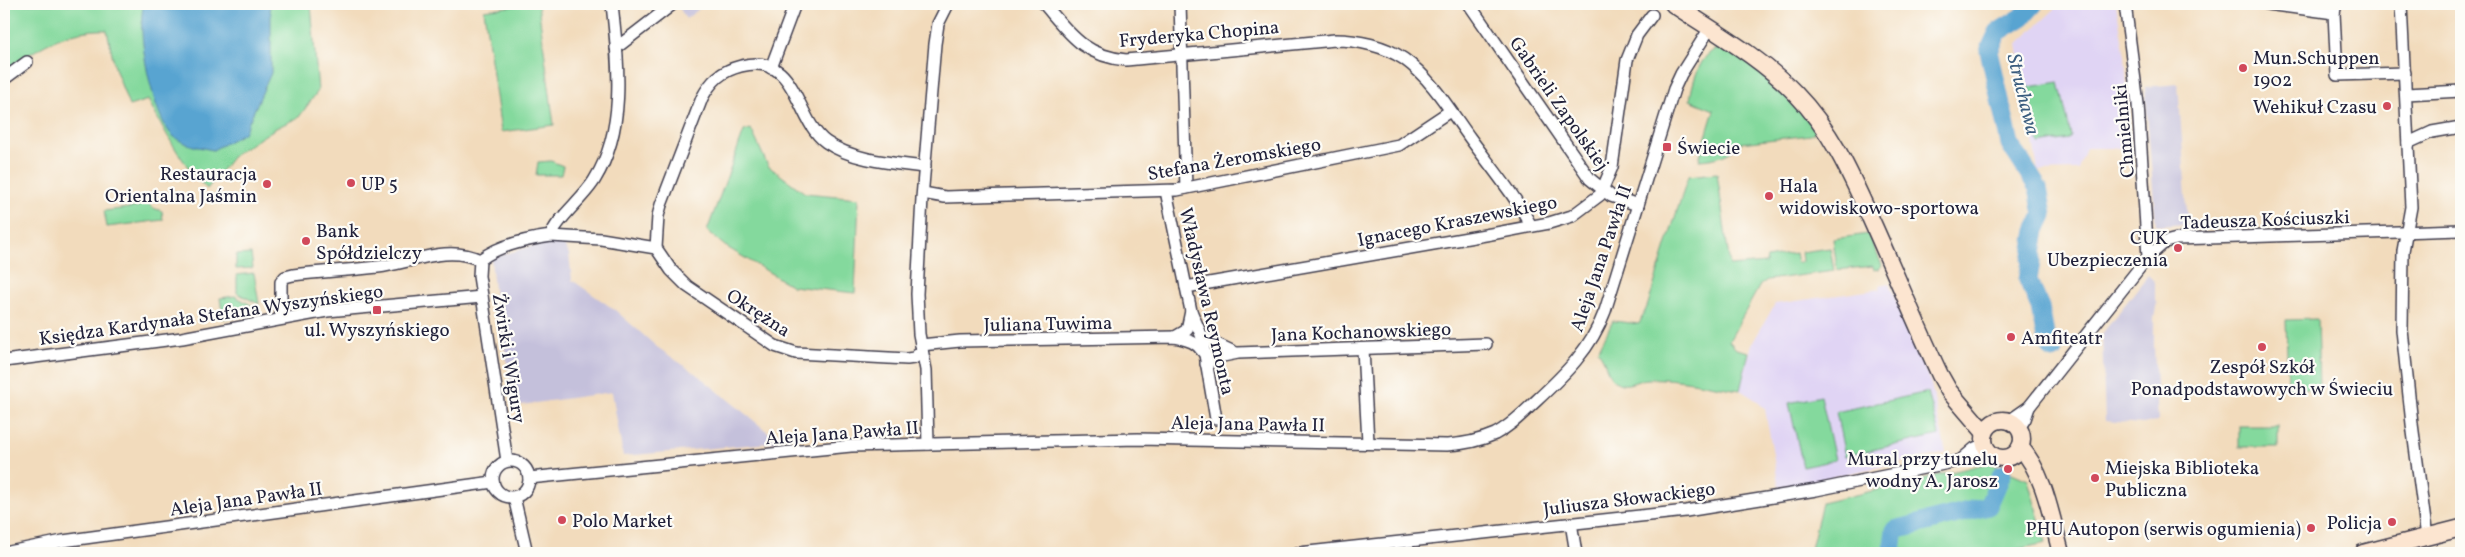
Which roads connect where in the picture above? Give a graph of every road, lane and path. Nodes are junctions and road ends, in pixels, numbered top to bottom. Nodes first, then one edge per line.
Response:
1 (612, 4) edge
2 (673, 4) edge
3 (795, 4) edge
4 (948, 4) edge
5 (1044, 4) edge
6 (1180, 4) edge
7 (1469, 4) edge
8 (1673, 4) edge
9 (2126, 4) edge
10 (2266, 4) edge
11 (2401, 4) edge
12 (2335, 9) edge
13 (1652, 15) dead end
14 (1710, 28) junction
15 (616, 48) junction
16 (1182, 54) junction
17 (27, 62) dead end
18 (771, 68) junction
19 (2405, 73) junction
20 (4, 79) edge
21 (2461, 92) edge
22 (2406, 94) junction
23 (1450, 110) junction
24 (2461, 127) edge
25 (2408, 143) junction
26 (925, 167) junction
27 (1186, 188) junction
28 (1602, 190) junction
29 (1166, 191) junction
30 (923, 193) junction
31 (1638, 205) junction
32 (1531, 226) junction
33 (2461, 230) edge
34 (2408, 232) junction
35 (551, 236) junction
36 (656, 248) junction
37 (2148, 256) junction
38 (480, 260) junction
39 (1186, 287) junction
40 (482, 298) junction
41 (1191, 311) junction
42 (281, 318) junction
43 (1175, 337) junction
44 (1202, 337) junction
45 (1486, 344) dead end
46 (922, 348) junction
47 (1363, 349) junction
48 (1203, 352) junction
49 (1238, 353) junction
50 (4, 360) edge
51 (1206, 364) junction
52 (1216, 419) dead end
53 (2014, 425) junction
54 (1988, 438) junction
55 (1368, 442) junction
56 (928, 444) junction
57 (2016, 452) junction
58 (508, 461) junction
59 (529, 478) junction
60 (493, 482) junction
61 (514, 498) junction
62 (1572, 522) junction
63 (2461, 528) edge
64 (2427, 536) junction
65 (4, 553) edge
66 (527, 553) edge
67 (1298, 553) edge
68 (1576, 553) edge
69 (2061, 553) edge
70 (2363, 553) edge

1 - 15 street
2 - 15 street
3 - 18 street
4 - 26 street
5 - 16 street, Fryderyka Chopina
6 - 16 street
7 - 28 street, Gabrieli Zapolskiej
8 - 14 street
9 - 37 street, Chmielniki
10 - 12 street
11 - 19 street
12 - 19 street
13 - 28 street, Ignacego Kraszewskiego
14 - 31 street, Aleja Jana Pawła II
14 - 54 street
15 - 35 street
16 - 23 street, Fryderyka Chopina
16 - 27 street
17 - 20 street
18 - 26 street
18 - 36 street
19 - 22 street
21 - 22 street
22 - 25 street
23 - 27 street, Stefana Żeromskiego
23 - 32 street, Fryderyka Chopina
24 - 25 street
25 - 34 street
26 - 30 street
27 - 29 street, Stefana Żeromskiego
28 - 31 street, Gabrieli Zapolskiej
28 - 32 street, Ignacego Kraszewskiego
29 - 30 street, Stefana Żeromskiego
29 - 39 street, Władysława Reymonta
30 - 46 street
31 - 55 street, Aleja Jana Pawła II
32 - 39 street, Ignacego Kraszewskiego
33 - 34 street, Tadeusza Kościuszki
34 - 37 street, Tadeusza Kościuszki
34 - 64 street
35 - 36 street
35 - 38 street
36 - 46 street, Okrężna
37 - 53 street, Tadeusza Kościuszki
38 - 40 street, Żwirki i Wigury
38 - 42 street
39 - 41 street, Władysława Reymonta
40 - 42 street, Księdza Kardynała Stefana Wyszyńskiego
40 - 58 street, Żwirki i Wigury
41 - 43 street
41 - 44 street, Władysława Reymonta
42 - 50 street, Księdza Kardynała Stefana Wyszyńskiego
43 - 46 street, Juliana Tuwima
43 - 48 street, Juliana Tuwima
44 - 48 street, Władysława Reymonta
44 - 49 street, Jana Kochanowskiego
45 - 47 street, Jana Kochanowskiego
46 - 56 street
47 - 49 street, Jana Kochanowskiego
47 - 55 street
48 - 51 street, Władysława Reymonta
49 - 51 street, Jana Kochanowskiego
51 - 52 street, Władysława Reymonta
53 - 54 street
53 - 57 street
54 - 57 street
54 - 62 street, Juliusza Słowackiego
55 - 56 street, Aleja Jana Pawła II
56 - 59 street, Aleja Jana Pawła II
57 - 69 street
58 - 59 street
58 - 60 street
59 - 61 street
60 - 61 street
60 - 65 street, Aleja Jana Pawła II
61 - 66 street
62 - 67 street, Juliusza Słowackiego
62 - 68 street
63 - 64 street
64 - 70 street

